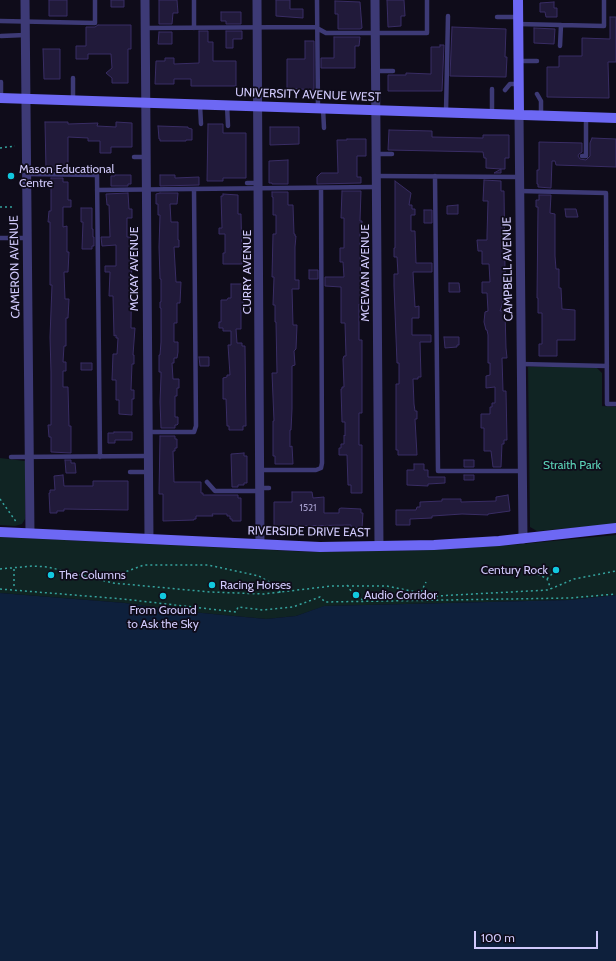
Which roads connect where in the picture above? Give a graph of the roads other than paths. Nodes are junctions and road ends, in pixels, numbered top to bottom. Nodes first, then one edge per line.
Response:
1 (25, 0) edge
2 (95, 0) edge
3 (144, 0) edge
4 (194, 0) edge
5 (257, 0) edge
6 (317, 0) edge
7 (375, 0) edge
8 (428, 0) edge
9 (518, 0) edge
10 (604, 0) edge
11 (448, 16) dead end
12 (497, 17) dead end
13 (0, 21) edge
14 (518, 21) junction
15 (25, 22) junction
16 (561, 25) junction
17 (145, 28) junction
18 (194, 28) junction
19 (257, 28) junction
20 (318, 28) junction
21 (375, 33) junction
22 (25, 35) junction
23 (1, 36) edge
24 (560, 46) dead end
25 (519, 61) junction
26 (537, 61) dead end
27 (394, 71) dead end
28 (375, 72) junction
29 (73, 78) dead end
30 (1, 82) edge
31 (519, 84) junction
32 (492, 89) dead end
33 (505, 90) dead end
34 (537, 94) dead end
35 (0, 98) edge
36 (26, 99) junction
37 (73, 101) junction
38 (145, 103) junction
39 (200, 105) junction
40 (227, 106) junction
41 (257, 106) junction
42 (321, 108) junction
43 (376, 110) junction
44 (446, 112) junction
45 (492, 114) junction
46 (519, 114) junction
47 (541, 115) junction
48 (586, 117) junction
49 (616, 118) edge
50 (201, 124) dead end
51 (228, 126) dead end
52 (324, 128) dead end
53 (376, 154) junction
54 (392, 154) dead end
55 (582, 156) dead end
56 (146, 157) junction
57 (134, 158) dead end
58 (26, 174) junction
59 (376, 176) junction
60 (435, 176) junction
61 (520, 177) junction
62 (247, 183) dead end
63 (258, 186) junction
64 (376, 187) junction
65 (321, 188) junction
66 (194, 189) junction
67 (97, 190) junction
68 (146, 190) junction
69 (520, 191) junction
70 (0, 238) edge
71 (27, 238) junction
72 (522, 364) junction
73 (607, 366) junction
74 (616, 404) edge
75 (148, 432) junction
76 (148, 456) junction
77 (11, 457) dead end
78 (29, 457) junction
79 (100, 457) junction
80 (260, 470) junction
81 (522, 471) junction
82 (130, 472) dead end
83 (148, 472) junction
84 (207, 482) dead end
85 (263, 489) junction
86 (616, 528) edge
87 (0, 532) edge
88 (30, 533) junction
89 (149, 538) junction
90 (523, 539) junction
91 (260, 544) junction
92 (379, 546) junction

1 - 15 street, CAMERON AVENUE
2 - 15 lane
3 - 17 street, MCKAY AVENUE
4 - 18 lane
5 - 19 street, CURRY AVENUE
6 - 20 lane
7 - 21 street, MCEWAN AVENUE
8 - 21 lane
9 - 14 main road, CAMPBELL AVENUE
10 - 16 lane
11 - 44 lane
12 - 14 lane
13 - 15 lane
14 - 16 lane
14 - 25 main road, CAMPBELL AVENUE
15 - 22 street, CAMERON AVENUE
16 - 24 lane
17 - 18 lane
17 - 38 street, MCKAY AVENUE
18 - 19 lane
19 - 20 lane
19 - 41 street, CURRY AVENUE
20 - 21 lane
20 - 42 lane
21 - 28 street, MCEWAN AVENUE
22 - 23 lane
22 - 36 street, CAMERON AVENUE
25 - 26 lane
25 - 31 main road, CAMPBELL AVENUE
27 - 28 lane
28 - 43 street, MCEWAN AVENUE
29 - 37 lane
30 - 35 lane
31 - 33 lane
31 - 46 main road, CAMPBELL AVENUE
32 - 45 lane
34 - 47 lane
35 - 36 main road, UNIVERSITY AVENUE WEST
36 - 37 main road, UNIVERSITY AVENUE WEST
36 - 58 street, CAMERON AVENUE
37 - 38 main road, UNIVERSITY AVENUE WEST
38 - 39 main road, UNIVERSITY AVENUE WEST
38 - 56 street, MCKAY AVENUE
39 - 40 main road, UNIVERSITY AVENUE WEST
39 - 50 lane
40 - 41 main road, UNIVERSITY AVENUE WEST
40 - 51 lane
41 - 42 main road, UNIVERSITY AVENUE WEST
41 - 63 street, CURRY AVENUE
42 - 43 main road, UNIVERSITY AVENUE WEST
42 - 52 lane
43 - 44 main road, UNIVERSITY AVENUE WEST
43 - 53 street, MCEWAN AVENUE
44 - 45 main road, UNIVERSITY AVENUE WEST
45 - 46 main road, UNIVERSITY AVENUE WEST
46 - 47 main road, UNIVERSITY AVENUE WEST
46 - 61 street, CAMPBELL AVENUE
47 - 48 main road, UNIVERSITY AVENUE WEST
48 - 49 main road, UNIVERSITY AVENUE WEST
48 - 55 lane
53 - 54 lane
53 - 59 street, MCEWAN AVENUE
56 - 57 lane
56 - 68 street, MCKAY AVENUE
58 - 67 lane
58 - 71 street, CAMERON AVENUE
59 - 60 lane
59 - 64 street, MCEWAN AVENUE
60 - 61 lane
60 - 81 lane
61 - 69 street, CAMPBELL AVENUE
62 - 63 lane
63 - 65 lane
63 - 66 lane
63 - 80 street, CURRY AVENUE
64 - 65 lane
64 - 92 street, MCEWAN AVENUE
65 - 80 lane
66 - 68 lane
66 - 75 lane
67 - 68 lane
67 - 79 lane
68 - 75 street, MCKAY AVENUE
69 - 72 street, CAMPBELL AVENUE
69 - 73 lane
70 - 71 lane
71 - 78 street, CAMERON AVENUE
72 - 73 lane
72 - 81 street, CAMPBELL AVENUE
73 - 74 lane
75 - 76 street, MCKAY AVENUE
76 - 79 lane
76 - 83 street, MCKAY AVENUE
77 - 78 lane
78 - 79 lane
78 - 88 street, CAMERON AVENUE
80 - 85 street, CURRY AVENUE
81 - 90 street, CAMPBELL AVENUE
82 - 83 lane
83 - 89 street, MCKAY AVENUE
84 - 85 lane
85 - 91 street, CURRY AVENUE
86 - 90 main road, RIVERSIDE DRIVE EAST
87 - 88 main road, RIVERSIDE DRIVE EAST
88 - 89 main road, RIVERSIDE DRIVE EAST
89 - 91 main road, RIVERSIDE DRIVE EAST
90 - 92 main road, RIVERSIDE DRIVE EAST
91 - 92 main road, RIVERSIDE DRIVE EAST

